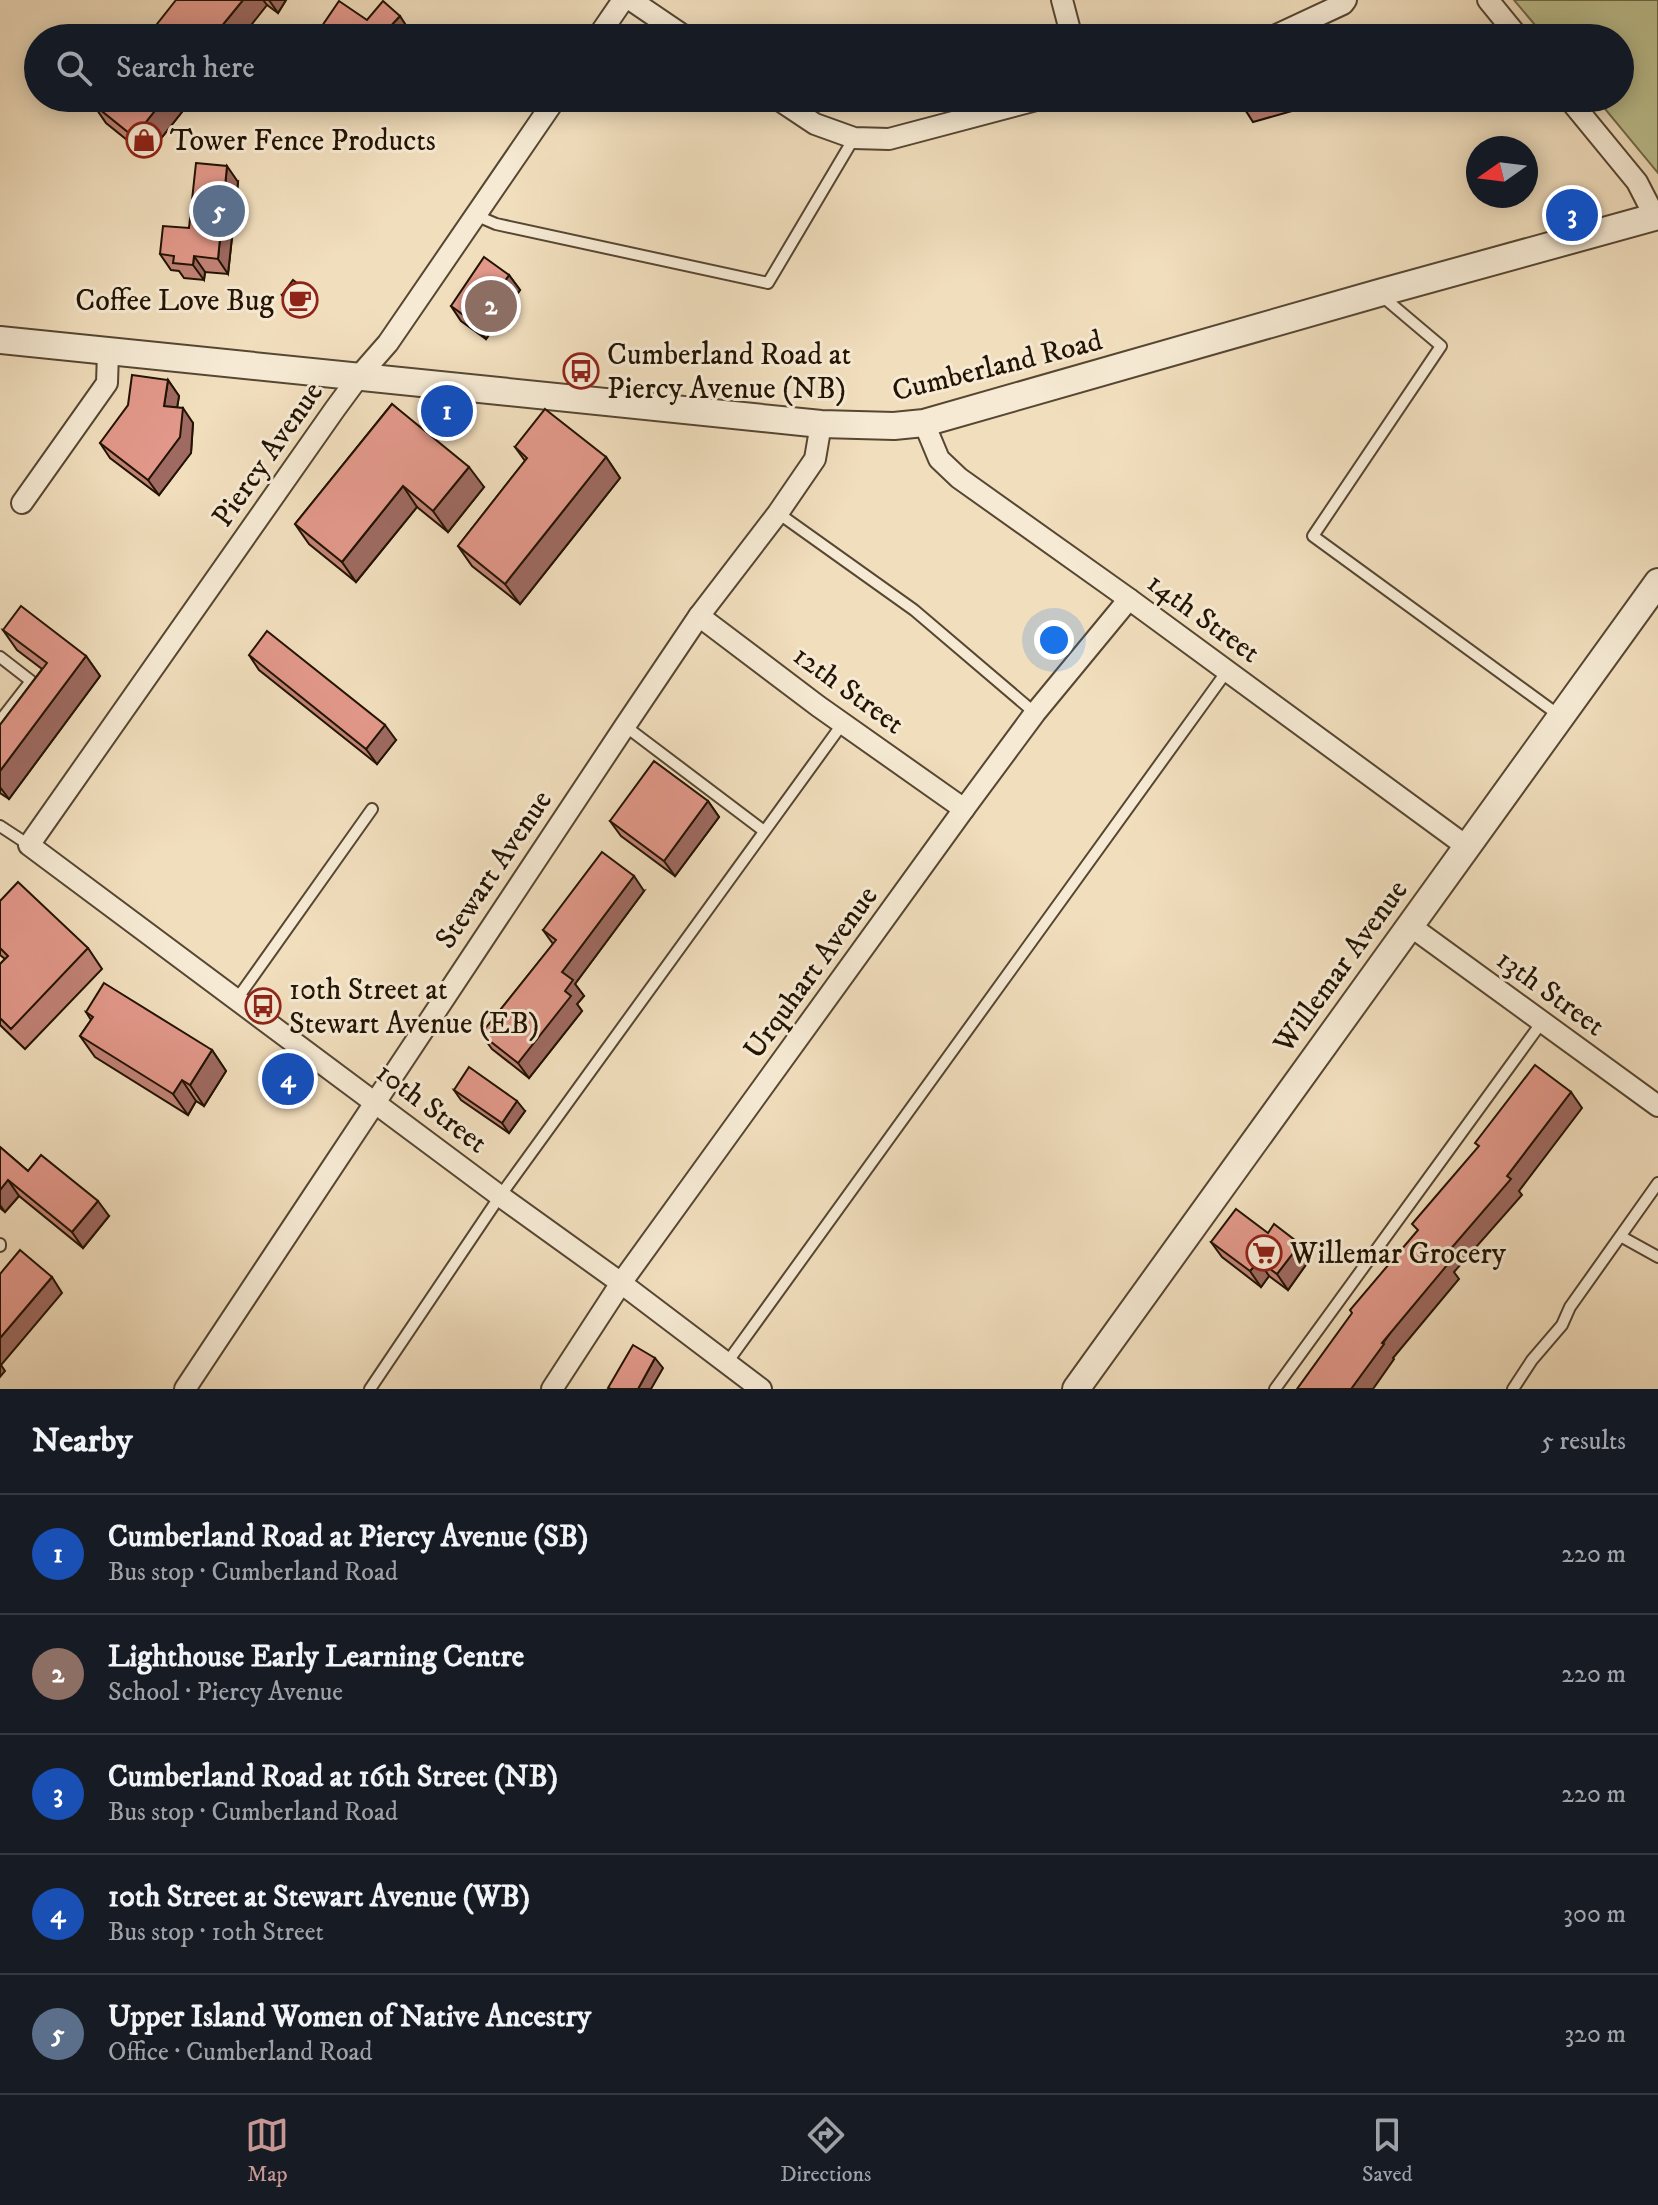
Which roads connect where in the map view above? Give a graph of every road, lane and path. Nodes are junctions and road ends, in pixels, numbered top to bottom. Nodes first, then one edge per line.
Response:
1 (623, 0) edge
2 (631, 0) edge
3 (1062, 0) edge
4 (1346, 0) edge
5 (1488, 0) edge
6 (607, 24) edge
7 (666, 24) edge
8 (1068, 24) edge
9 (1300, 24) edge
10 (1508, 24) edge
11 (546, 112) edge
12 (797, 112) edge
13 (991, 112) edge
14 (1580, 112) edge
15 (854, 138) junction
16 (475, 215) junction
17 (1656, 216) edge
18 (1379, 293) junction
19 (0, 340) edge
20 (108, 352) junction
21 (360, 375) junction
22 (924, 423) junction
23 (821, 424) junction
24 (22, 503) dead end
25 (778, 513) junction
26 (1658, 582) edge
27 (1129, 599) junction
28 (699, 616) junction
29 (0, 657) edge
30 (1227, 671) junction
31 (1035, 713) junction
32 (1560, 716) junction
33 (0, 721) edge
34 (843, 723) junction
35 (625, 726) junction
36 (372, 809) dead end
37 (964, 809) junction
38 (0, 826) edge
39 (764, 831) junction
40 (29, 845) junction
41 (1466, 846) junction
42 (1409, 925) junction
43 (237, 999) junction
44 (1542, 1022) junction
45 (375, 1101) junction
46 (1658, 1106) edge
47 (1658, 1183) edge
48 (500, 1196) junction
49 (1622, 1237) junction
50 (1658, 1257) edge
51 (621, 1283) junction
52 (726, 1364) junction
53 (561, 1385) edge
54 (185, 1389) edge
55 (370, 1389) edge
56 (761, 1389) edge
57 (1076, 1389) edge
58 (1275, 1389) edge
59 (1513, 1389) edge

1 - 6 street
2 - 7 street
3 - 8 street
4 - 9 street
5 - 10 street
11 - 16 street, Piercy Avenue
12 - 15 street
13 - 15 street
14 - 17 street
15 - 16 lane
16 - 21 street, Piercy Avenue
17 - 18 street, Cumberland Road
18 - 22 street, Cumberland Road
18 - 32 lane
19 - 20 street, Cumberland Road
20 - 21 street, Cumberland Road
20 - 24 street
21 - 23 street, Cumberland Road
21 - 40 street, Piercy Avenue
22 - 23 street, Cumberland Road
22 - 27 street, 14th Street
23 - 25 street, Stewart Avenue
25 - 28 street, Stewart Avenue
25 - 31 lane
26 - 32 street, Willemar Avenue
27 - 30 street, 14th Street
27 - 31 street, Urquhart Avenue
28 - 34 street, 12th Street
28 - 35 street, Stewart Avenue
29 - 33 lane
30 - 41 street, 14th Street
30 - 52 lane
31 - 37 street, Urquhart Avenue
32 - 41 street, Willemar Avenue
34 - 37 street, 12th Street
34 - 39 lane
35 - 39 lane
35 - 45 street, Stewart Avenue
36 - 43 lane
37 - 51 street, Urquhart Avenue
38 - 40 lane
39 - 48 lane
40 - 43 street, 10th Street
41 - 42 street, Willemar Avenue
42 - 44 street, 13th Street
42 - 57 street, Willemar Avenue
43 - 45 street, 10th Street
44 - 46 street, 13th Street
44 - 58 lane
45 - 48 street, 10th Street
45 - 54 street, Stewart Avenue
47 - 49 lane
48 - 51 street, 10th Street
48 - 55 lane
49 - 50 lane
49 - 59 lane
51 - 52 street, 10th Street
51 - 53 street, Urquhart Avenue
52 - 56 street, 10th Street

